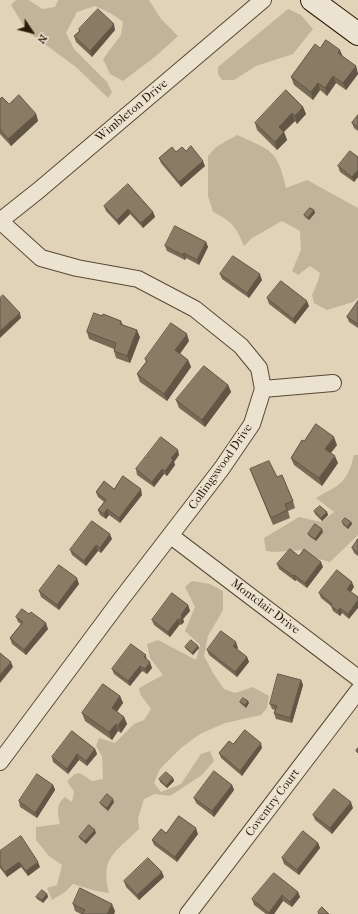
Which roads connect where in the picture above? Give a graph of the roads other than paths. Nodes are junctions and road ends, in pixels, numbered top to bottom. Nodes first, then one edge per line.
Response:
1 (262, 0) edge
2 (312, 0) edge
3 (358, 34) edge
4 (0, 221) edge
5 (333, 383) dead end
6 (263, 389) junction
7 (171, 536) junction
8 (358, 678) edge
9 (358, 691) edge
10 (0, 762) edge
11 (188, 914) edge

1 - 4 street, Wimbleton Drive
2 - 3 street
4 - 6 street
5 - 6 street
6 - 7 street, Collingswood Drive
7 - 8 street, Montclair Drive
7 - 10 street, Collingswood Drive
9 - 11 street, Coventry Court

